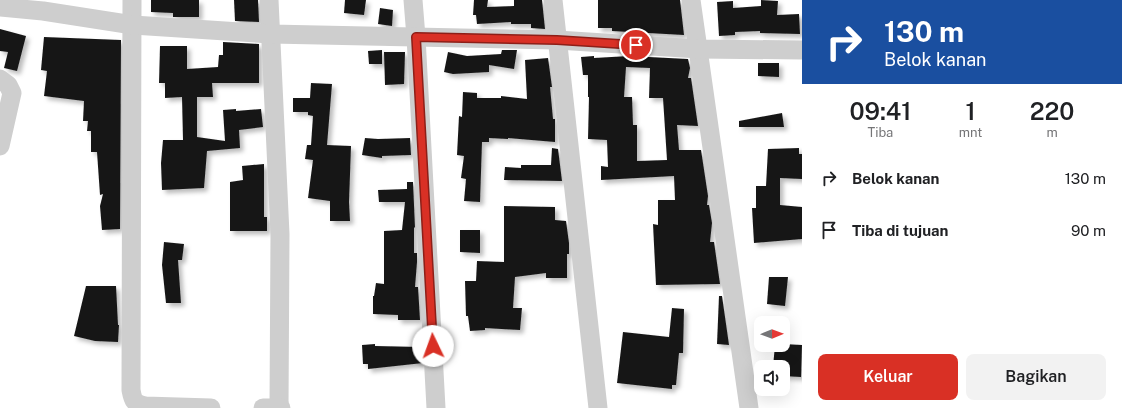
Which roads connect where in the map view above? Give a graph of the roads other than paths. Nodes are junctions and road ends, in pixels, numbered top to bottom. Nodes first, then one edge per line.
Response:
1 (132, 0) edge
2 (269, 0) edge
3 (413, 0) edge
4 (552, 0) edge
5 (691, 0) edge
6 (0, 7) edge
7 (133, 26) junction
8 (271, 34) junction
9 (416, 37) junction
10 (557, 40) junction
11 (699, 49) junction
12 (802, 50) edge
13 (0, 79) edge
14 (0, 146) edge
15 (211, 408) edge
16 (263, 408) edge
17 (280, 408) edge
18 (436, 408) edge
19 (598, 408) edge
20 (749, 408) edge

1 - 7 street
2 - 8 street
3 - 9 street
4 - 10 street
5 - 11 street
6 - 7 street
7 - 8 street
7 - 15 street
8 - 9 street
8 - 17 street
9 - 10 street
9 - 18 street
10 - 11 street
10 - 19 street
11 - 12 street
11 - 20 street
13 - 14 street
16 - 17 street

